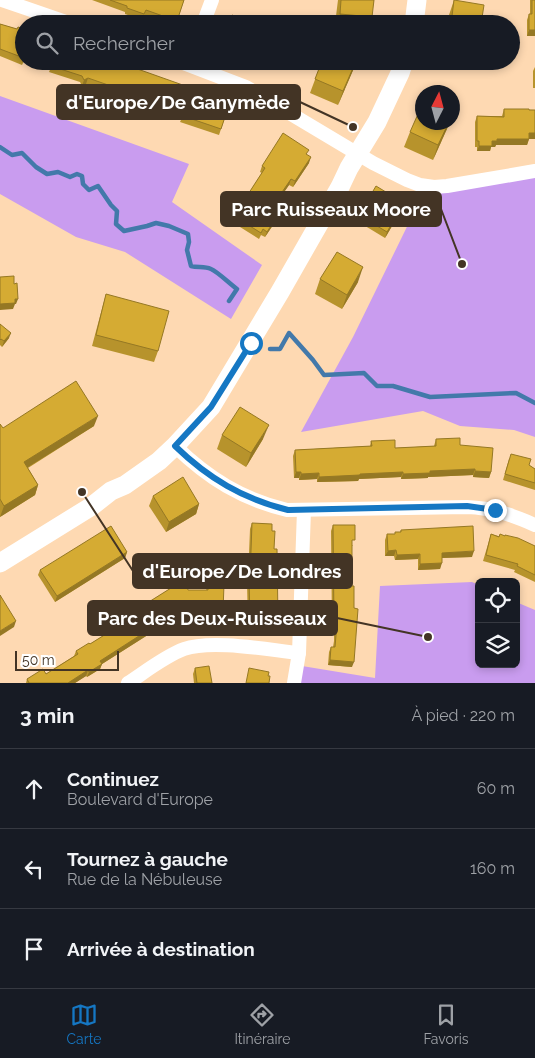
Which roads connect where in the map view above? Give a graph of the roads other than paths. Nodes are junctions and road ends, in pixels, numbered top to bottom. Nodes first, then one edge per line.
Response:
1 (2, 0) edge
2 (212, 0) edge
3 (417, 0) edge
4 (30, 4) edge
5 (53, 15) edge
6 (206, 15) edge
7 (415, 15) edge
8 (205, 70) edge
9 (401, 70) edge
10 (357, 154) junction
11 (535, 171) edge
12 (175, 446) junction
13 (304, 510) junction
14 (535, 525) edge
15 (0, 563) edge
16 (299, 653) junction
17 (128, 683) edge
18 (294, 683) edge

1 - 4 street
2 - 6 street
3 - 7 street
4 - 5 street
8 - 10 street
9 - 10 street
10 - 11 street
10 - 12 street
12 - 13 street
12 - 15 street
13 - 14 street
13 - 16 street
16 - 17 street
16 - 18 street

